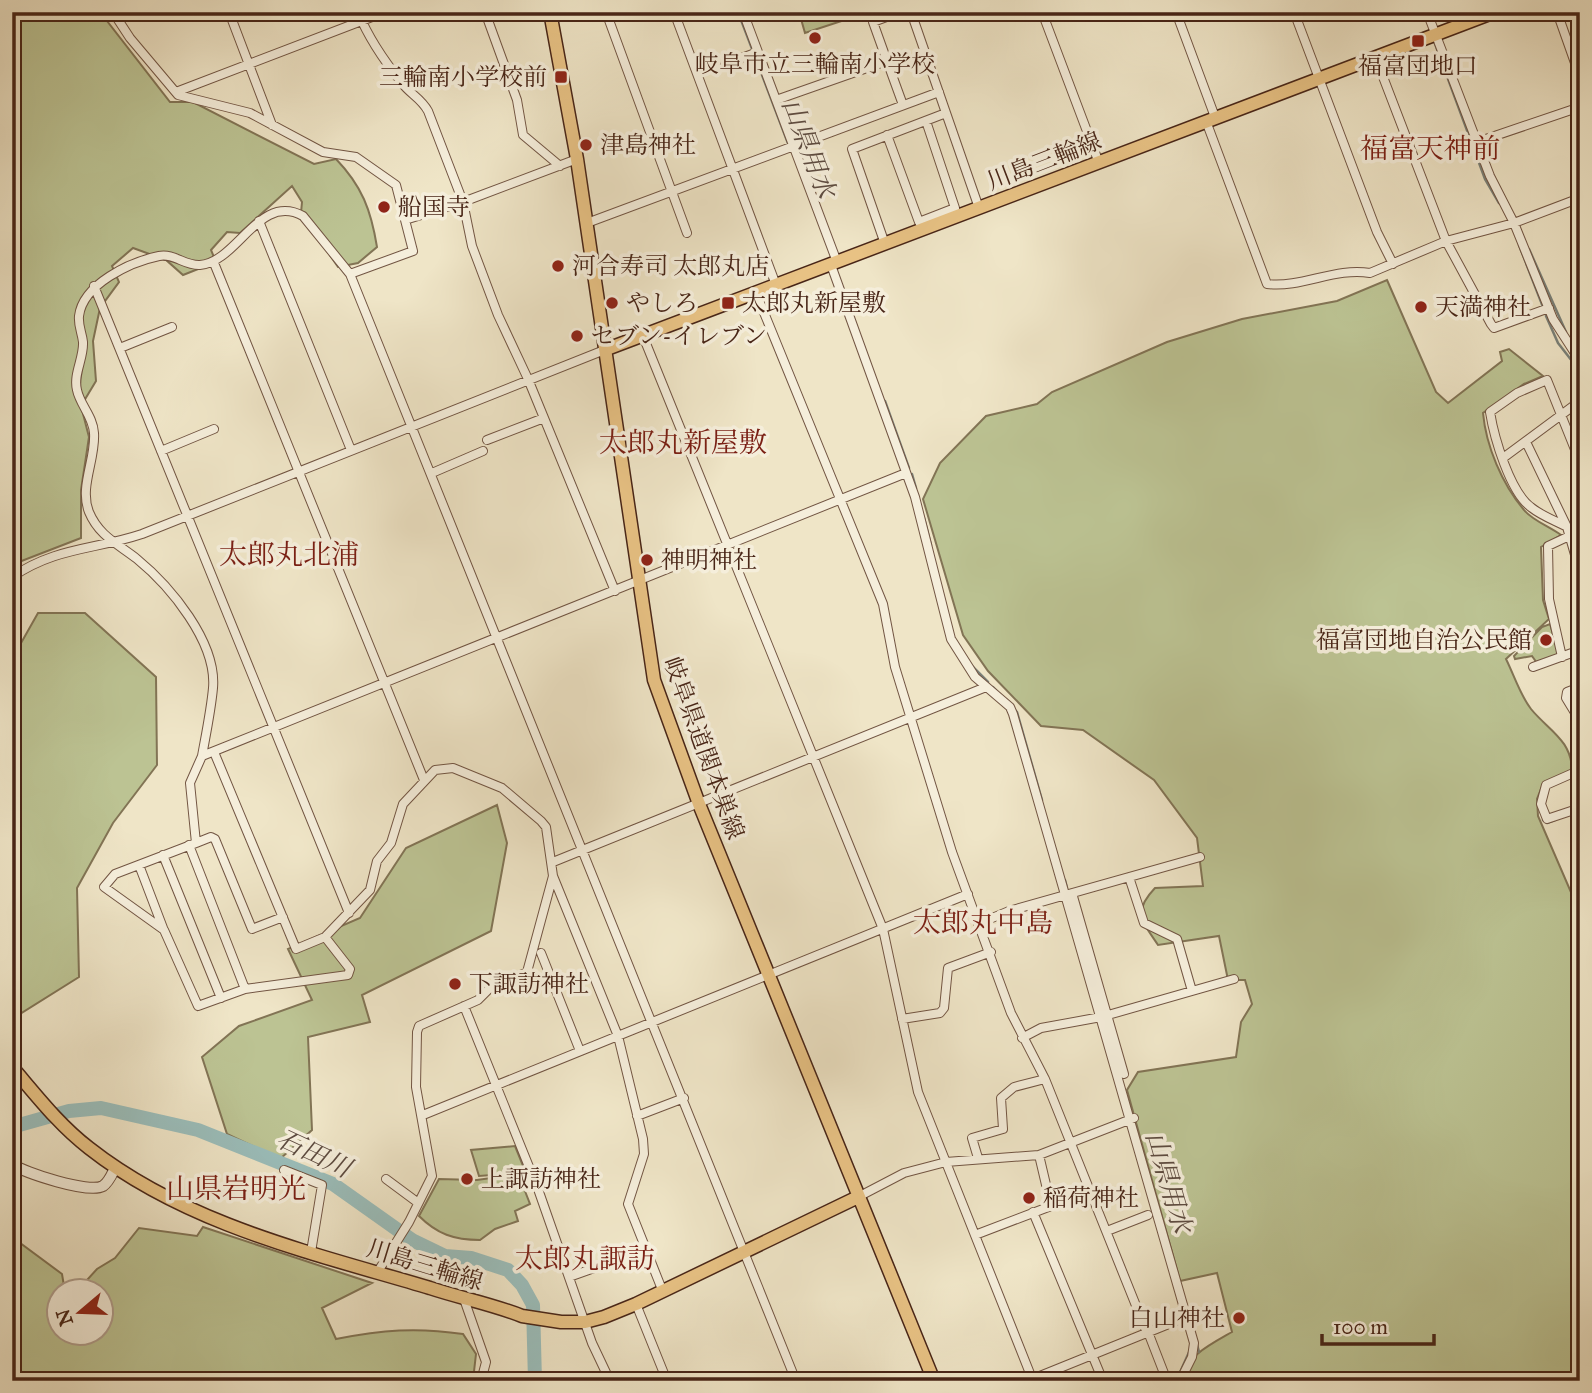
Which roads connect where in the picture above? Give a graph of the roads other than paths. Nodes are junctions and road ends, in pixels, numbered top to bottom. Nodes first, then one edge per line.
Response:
1 (113, 12) edge
2 (229, 12) edge
3 (358, 12) edge
4 (385, 12) edge
5 (485, 12) edge
6 (550, 12) edge
7 (606, 12) edge
8 (674, 12) edge
9 (743, 12) edge
10 (900, 12) edge
11 (911, 12) edge
12 (1042, 12) edge
13 (1176, 12) edge
14 (1294, 12) edge
15 (1427, 12) edge
16 (1495, 12) edge
17 (1557, 12) edge
18 (362, 22) junction
19 (1435, 35) junction
20 (758, 52) junction
21 (1376, 56) junction
22 (887, 61) junction
23 (249, 64) junction
24 (725, 64) dead end
25 (1580, 76) edge
26 (1318, 77) junction
27 (176, 92) junction
28 (939, 92) junction
29 (776, 100) junction
30 (903, 105) junction
31 (1580, 107) edge
32 (946, 113) junction
33 (1211, 119) junction
34 (926, 121) junction
35 (272, 124) junction
36 (887, 135) junction
37 (1477, 142) junction
38 (790, 148) junction
39 (577, 159) junction
40 (1099, 163) junction
41 (560, 166) junction
42 (731, 169) junction
43 (672, 193) junction
44 (1580, 198) edge
45 (463, 202) junction
46 (979, 208) junction
47 (405, 220) junction
48 (259, 221) junction
49 (587, 223) junction
50 (1514, 223) junction
51 (687, 233) dead end
52 (1446, 241) junction
53 (885, 244) junction
54 (214, 262) junction
55 (834, 264) junction
56 (1393, 264) junction
57 (350, 274) junction
58 (776, 285) junction
59 (94, 286) junction
60 (756, 293) junction
61 (1549, 308) junction
62 (172, 327) dead end
63 (643, 336) junction
64 (120, 348) junction
65 (607, 349) junction
66 (1580, 361) edge
67 (528, 379) junction
68 (1580, 401) edge
69 (1561, 415) junction
70 (544, 418) junction
71 (412, 426) junction
72 (214, 429) dead end
73 (487, 440) dead end
74 (1526, 442) junction
75 (351, 450) junction
76 (161, 451) junction
77 (483, 451) dead end
78 (1503, 458) junction
79 (1580, 462) edge
80 (299, 471) junction
81 (432, 473) junction
82 (906, 473) junction
83 (839, 498) junction
84 (187, 516) junction
85 (1567, 527) junction
86 (1580, 531) edge
87 (1570, 536) junction
88 (112, 544) junction
89 (727, 545) junction
90 (1580, 572) edge
91 (12, 577) edge
92 (637, 582) junction
93 (615, 591) junction
94 (497, 637) junction
95 (1580, 650) edge
96 (1562, 657) junction
97 (1534, 667) dead end
98 (385, 683) junction
99 (986, 687) junction
100 (1580, 687) edge
101 (910, 718) junction
102 (1580, 721) edge
103 (273, 729) junction
104 (214, 752) junction
105 (202, 756) junction
106 (813, 757) junction
107 (1580, 770) edge
108 (424, 780) junction
109 (699, 804) junction
110 (1580, 808) edge
111 (192, 844) junction
112 (583, 850) junction
113 (163, 855) junction
114 (1200, 857) dead end
115 (553, 862) junction
116 (139, 865) junction
117 (553, 876) junction
118 (1129, 877) junction
119 (968, 894) junction
120 (1069, 894) junction
121 (349, 913) junction
122 (283, 917) junction
123 (980, 923) junction
124 (883, 929) junction
125 (164, 930) junction
126 (325, 937) junction
127 (991, 952) junction
128 (541, 953) dead end
129 (768, 974) junction
130 (1234, 979) dead end
131 (246, 989) junction
132 (1192, 991) junction
133 (221, 998) junction
134 (464, 1006) junction
135 (1104, 1016) junction
136 (902, 1019) junction
137 (653, 1022) junction
138 (618, 1036) junction
139 (1022, 1038) junction
140 (580, 1051) junction
141 (12, 1067) edge
142 (1124, 1074) dead end
143 (1045, 1080) junction
144 (496, 1086) junction
145 (684, 1098) junction
146 (424, 1115) junction
147 (637, 1116) junction
148 (1132, 1118) junction
149 (1071, 1142) junction
150 (1039, 1155) junction
151 (978, 1158) junction
152 (946, 1162) junction
153 (14, 1166) edge
154 (115, 1168) junction
155 (284, 1170) dead end
156 (386, 1179) dead end
157 (858, 1197) junction
158 (417, 1202) junction
159 (1033, 1212) junction
160 (1148, 1215) dead end
161 (1107, 1231) junction
162 (975, 1235) junction
163 (645, 1250) junction
164 (311, 1252) junction
165 (746, 1252) junction
166 (377, 1273) junction
167 (569, 1277) junction
168 (663, 1292) junction
169 (464, 1299) junction
170 (636, 1304) junction
171 (1186, 1317) junction
172 (585, 1322) junction
173 (1148, 1333) junction
174 (1092, 1355) junction
175 (1031, 1380) edge
176 (481, 1381) edge
177 (610, 1381) edge
178 (667, 1381) edge
179 (796, 1381) edge
180 (934, 1381) edge
181 (1103, 1381) edge
182 (1167, 1381) edge
183 (1180, 1381) edge

1 - 27 street
2 - 23 street
3 - 18 street
4 - 18 street
5 - 41 street
6 - 39 main road, 岐阜県道関本巣線
7 - 43 street
8 - 42 street
9 - 20 street
10 - 22 street
11 - 28 street
12 - 40 street
13 - 33 street
14 - 26 street
15 - 19 street
16 - 19 main road, 川島三輪線
17 - 25 street
18 - 23 street
18 - 45 street
19 - 21 main road, 川島三輪線
19 - 37 street
20 - 24 street
20 - 29 street
21 - 26 main road, 川島三輪線
21 - 52 street
22 - 29 street
22 - 30 street
23 - 27 street
23 - 35 street
26 - 33 main road, 川島三輪線
26 - 56 street
27 - 35 street
28 - 30 street
28 - 32 street
29 - 38 street
30 - 38 street
31 - 37 street
32 - 34 street
32 - 46 street
33 - 40 main road, 川島三輪線
33 - 56 street
34 - 36 street
34 - 36 street
35 - 47 street
36 - 53 street
37 - 50 street
38 - 42 street
38 - 55 street
39 - 41 street
39 - 49 main road, 岐阜県道関本巣線
40 - 46 main road, 川島三輪線
41 - 45 street
42 - 43 street
42 - 58 street
43 - 49 street
43 - 51 street
44 - 50 street
45 - 47 street
45 - 67 street
46 - 53 main road, 川島三輪線
47 - 57 street
48 - 54 street
48 - 57 street
48 - 75 street
49 - 65 main road, 岐阜県道関本巣線
50 - 52 street
50 - 61 street
52 - 56 street
52 - 61 street
53 - 55 main road, 川島三輪線
54 - 59 street
54 - 80 street
55 - 58 main road, 川島三輪線
55 - 82 street
57 - 71 street
58 - 60 main road, 川島三輪線
59 - 64 street
59 - 88 street
60 - 63 main road, 川島三輪線
60 - 83 street
61 - 66 street
62 - 64 street
63 - 65 main road, 川島三輪線
63 - 89 street
64 - 76 street
65 - 67 street
65 - 92 main road, 岐阜県道関本巣線
67 - 70 street
67 - 71 street
68 - 69 street
69 - 74 street
69 - 78 street
69 - 79 street
70 - 73 street
70 - 93 street
71 - 75 street
71 - 81 street
72 - 76 street
74 - 78 street
74 - 85 street
75 - 80 street
76 - 84 street
77 - 81 street
78 - 85 street
80 - 84 street
80 - 98 street
81 - 94 street
82 - 83 street
82 - 99 street
83 - 89 street
83 - 101 street
84 - 88 street
84 - 103 street
85 - 87 street
86 - 87 street
87 - 90 street
87 - 96 street
88 - 91 street
88 - 105 street
89 - 92 street
89 - 106 street
92 - 93 street
92 - 109 main road, 岐阜県道関本巣線
93 - 94 street
94 - 98 street
94 - 112 street
95 - 96 street
96 - 97 street
98 - 103 street
98 - 108 street
99 - 101 street
99 - 120 street
100 - 102 street
101 - 106 street
101 - 119 street
103 - 104 street
103 - 121 street
104 - 105 street
104 - 122 street
105 - 111 street
106 - 109 street
106 - 124 street
107 - 110 street
108 - 115 street
108 - 121 street
109 - 112 street
109 - 129 main road, 岐阜県道関本巣線
111 - 113 street
111 - 122 street
111 - 131 street
112 - 115 street
112 - 137 street
113 - 116 street
113 - 133 street
114 - 118 street
115 - 117 street
116 - 125 street
116 - 125 street
117 - 134 street
117 - 138 street
118 - 120 street
118 - 132 street
119 - 123 street
119 - 124 street
120 - 123 street
120 - 135 street
121 - 126 street
122 - 126 street
123 - 127 street
124 - 129 street
124 - 136 street
125 - 133 street
126 - 131 street
127 - 136 street
127 - 139 street
128 - 140 street
129 - 137 street
129 - 157 main road, 岐阜県道関本巣線
130 - 132 street
131 - 133 street
132 - 135 street
134 - 144 street
134 - 146 street
135 - 139 street
135 - 142 street
135 - 148 street
136 - 152 street
137 - 138 street
137 - 145 street
138 - 140 street
138 - 147 street
139 - 143 street
140 - 144 street
141 - 154 main road, 川島三輪線
143 - 149 street
143 - 151 street
144 - 146 street
144 - 167 street
145 - 147 street
145 - 165 street
146 - 158 street
147 - 163 street
148 - 149 street
148 - 171 street
149 - 150 street
149 - 161 street
150 - 151 street
150 - 159 street
151 - 152 street
152 - 157 street
152 - 162 street
153 - 154 street
154 - 164 main road, 川島三輪線
155 - 164 street
156 - 158 street
157 - 165 main road, 川島三輪線
157 - 180 main road, 岐阜県道関本巣線
158 - 166 street
159 - 162 street
159 - 174 street
160 - 161 street
161 - 173 street
162 - 175 street
163 - 167 street
163 - 168 street
164 - 166 main road, 川島三輪線
165 - 168 main road, 川島三輪線
165 - 179 street
166 - 169 main road, 川島三輪線
167 - 172 street
168 - 170 main road, 川島三輪線
169 - 172 main road, 川島三輪線
169 - 176 street
170 - 172 main road, 川島三輪線
170 - 178 street
171 - 173 street
171 - 183 street
172 - 177 street
173 - 174 street
173 - 182 street
174 - 175 street
174 - 181 street

